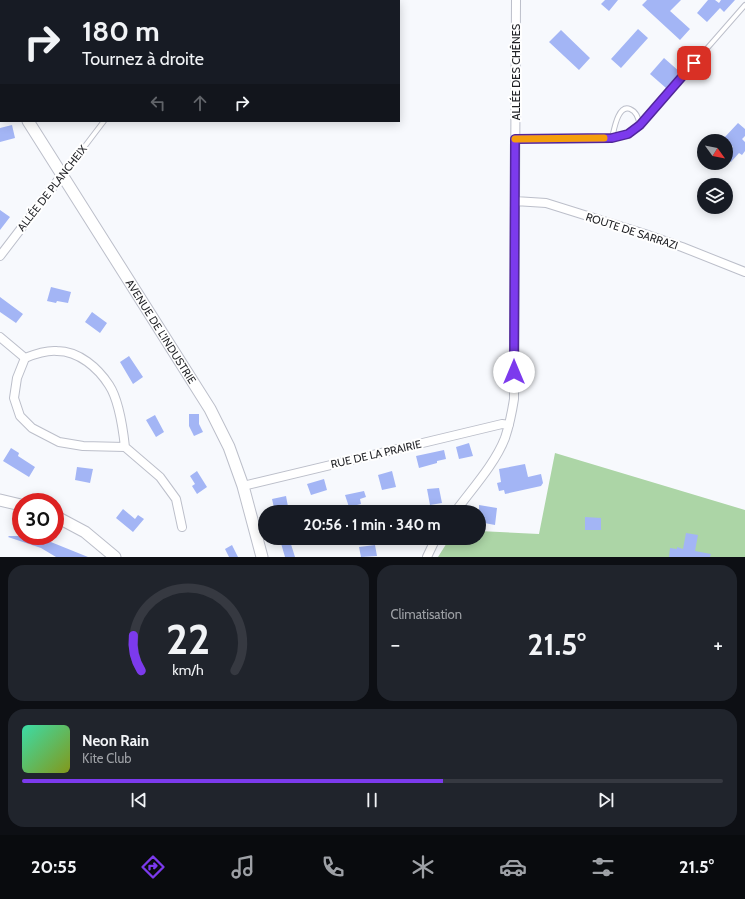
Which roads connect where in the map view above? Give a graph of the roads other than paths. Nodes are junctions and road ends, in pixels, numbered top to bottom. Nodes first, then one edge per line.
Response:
1 (516, 0) edge
2 (745, 5) edge
3 (29, 122) edge
4 (103, 122) edge
5 (640, 125) junction
6 (612, 138) junction
7 (515, 139) junction
8 (62, 175) junction
9 (515, 200) junction
10 (0, 255) edge
11 (745, 272) edge
12 (0, 337) edge
13 (25, 358) junction
14 (509, 425) junction
15 (125, 447) junction
16 (243, 486) junction
17 (0, 500) edge
18 (12, 503) edge
19 (460, 505) edge
20 (64, 521) edge
21 (182, 527) dead end
22 (433, 545) edge
23 (115, 557) edge
24 (262, 557) edge
25 (427, 557) edge

1 - 7 street, ALLÉE DES CHÊNES
2 - 5 lane
3 - 8 street, AVENUE DE L'INDUSTRIE
4 - 8 lane, ALLÉE DE PLANCHEIX
5 - 6 lane
5 - 6 lane
6 - 7 lane
7 - 9 street, ALLÉE DES CHÊNES
8 - 10 street, ALLÉE DE PLANCHEIX
8 - 16 street, AVENUE DE L'INDUSTRIE
9 - 11 street, ROUTE DE SARRAZI
9 - 14 street, ALLÉE DES CHÊNES
12 - 13 street
13 - 15 street
13 - 15 street
14 - 16 street, RUE DE LA PRAIRIE
14 - 19 street, ALLÉE DES CHÊNES
15 - 21 street
16 - 24 street, AVENUE DE L'INDUSTRIE
17 - 18 street
20 - 23 street
22 - 25 street

